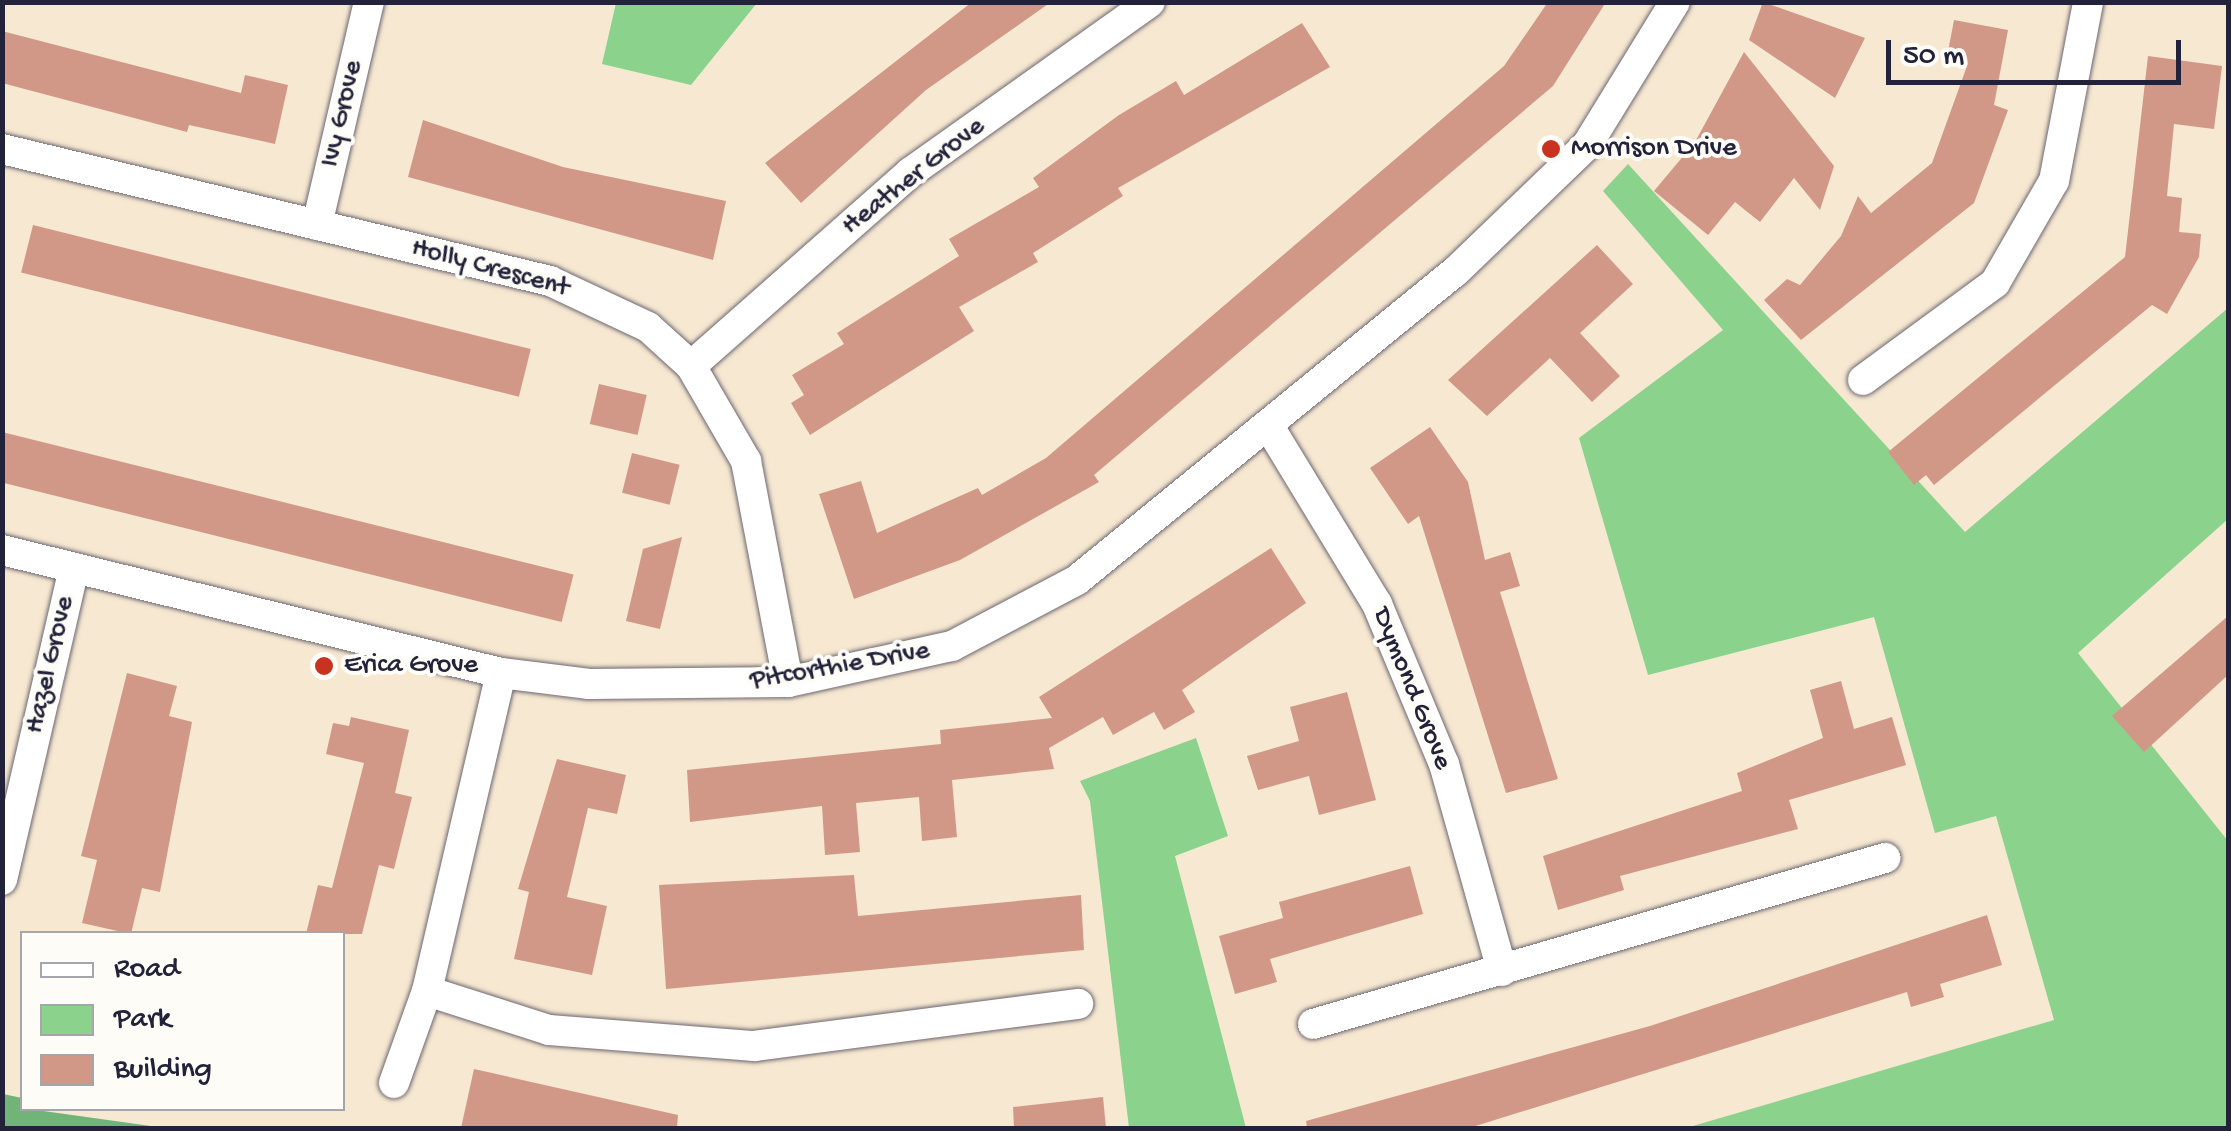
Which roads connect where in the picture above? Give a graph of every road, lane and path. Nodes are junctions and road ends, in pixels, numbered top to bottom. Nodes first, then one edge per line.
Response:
1 (369, 2) edge
2 (1150, 2) edge
3 (1674, 2) edge
4 (2088, 2) edge
5 (2, 149) edge
6 (317, 225) junction
7 (691, 366) junction
8 (1863, 380) dead end
9 (1270, 428) junction
10 (2, 550) edge
11 (74, 568) junction
12 (501, 672) junction
13 (788, 682) junction
14 (1885, 858) dead end
15 (2, 880) edge
16 (1502, 970) junction
17 (427, 991) junction
18 (1078, 1004) dead end
19 (1313, 1024) dead end
20 (394, 1084) dead end

1 - 6 street, Ivy Grove
2 - 7 street, Heather Grove
3 - 9 street, Pitcorthie Drive
4 - 8 street
5 - 6 street, Holly Crescent
6 - 7 street, Holly Crescent
7 - 13 street, Holly Crescent
9 - 13 street, Pitcorthie Drive
9 - 16 street, Dymond Grove
10 - 11 street, Pitcorthie Drive
11 - 12 street, Pitcorthie Drive
11 - 15 street, Hazel Grove
12 - 13 street, Pitcorthie Drive
12 - 17 street
14 - 16 street
16 - 19 street
17 - 18 street
17 - 20 street

